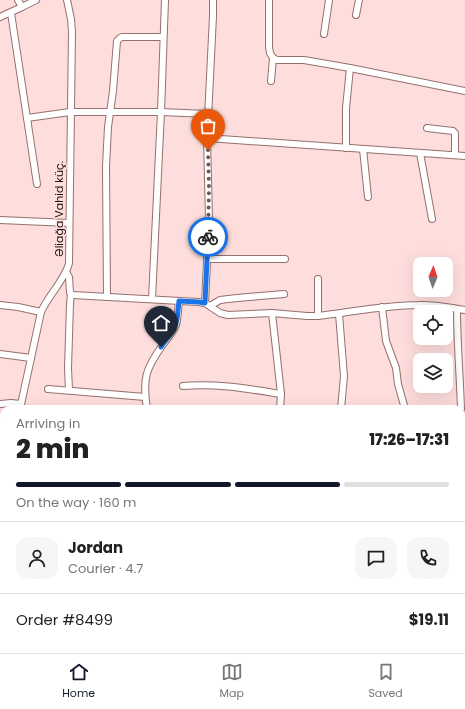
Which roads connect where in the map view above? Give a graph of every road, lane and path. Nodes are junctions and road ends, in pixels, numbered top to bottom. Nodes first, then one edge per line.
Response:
1 (18, 0) edge
2 (36, 0) edge
3 (67, 0) edge
4 (164, 0) edge
5 (213, 0) edge
6 (269, 0) edge
7 (329, 0) edge
8 (359, 0) edge
9 (22, 7) junction
10 (11, 13) junction
11 (356, 15) dead end
12 (0, 17) edge
13 (324, 34) dead end
14 (163, 37) junction
15 (273, 58) junction
16 (350, 68) junction
17 (271, 80) dead end
18 (465, 91) edge
19 (70, 112) junction
20 (110, 112) junction
21 (161, 112) junction
22 (208, 114) junction
23 (27, 118) junction
24 (428, 128) dead end
25 (207, 138) junction
26 (346, 148) junction
27 (363, 149) junction
28 (420, 153) junction
29 (455, 155) junction
30 (465, 156) edge
31 (37, 184) dead end
32 (368, 197) dead end
33 (432, 219) dead end
34 (0, 220) edge
35 (69, 223) junction
36 (207, 259) junction
37 (285, 259) dead end
38 (66, 272) junction
39 (318, 279) dead end
40 (71, 294) junction
41 (284, 294) dead end
42 (107, 297) junction
43 (152, 299) junction
44 (179, 301) junction
45 (208, 304) junction
46 (0, 305) edge
47 (382, 308) junction
48 (457, 309) junction
49 (465, 310) edge
50 (41, 312) junction
51 (272, 313) junction
52 (339, 314) junction
53 (318, 316) junction
54 (0, 354) edge
55 (31, 358) junction
56 (463, 385) edge
57 (183, 386) dead end
58 (48, 389) dead end
59 (69, 390) junction
60 (281, 394) junction
61 (145, 397) junction
62 (0, 404) edge
63 (18, 405) edge
64 (21, 405) edge
65 (146, 405) edge
66 (280, 405) edge
67 (341, 405) edge
68 (404, 405) edge
69 (460, 405) edge

1 - 9 street
2 - 9 street
3 - 19 street, Əliağa Vahid küç.
4 - 14 street
5 - 22 street
6 - 15 street
7 - 13 street
8 - 11 street
9 - 10 street
10 - 12 street
10 - 23 street
14 - 20 street
14 - 21 street
15 - 16 street
15 - 17 street
16 - 18 street
16 - 26 street
19 - 20 street
19 - 23 street
19 - 35 street, Əliağa Vahid küç.
20 - 21 street
20 - 42 street
21 - 22 street
21 - 43 street
22 - 25 street
23 - 31 street
24 - 29 street
25 - 26 street
25 - 36 street
26 - 27 street
27 - 28 street
27 - 32 street
28 - 29 street
28 - 33 street
29 - 30 street
34 - 35 street
35 - 38 street, Əliağa Vahid küç.
36 - 37 street
36 - 45 street
38 - 40 street
38 - 50 street, Əliağa Vahid küç.
39 - 53 street
40 - 42 street
40 - 59 street
41 - 45 street
42 - 43 street
43 - 44 street
44 - 45 street
44 - 61 street
45 - 51 street
46 - 50 street
47 - 48 street
47 - 52 street
47 - 68 street
48 - 49 street
48 - 56 street
50 - 55 street, Əliağa Vahid küç.
51 - 53 street
51 - 60 street
52 - 53 street
52 - 67 street
54 - 55 street
55 - 64 street, Əliağa Vahid küç.
56 - 69 street
57 - 60 street
58 - 59 street
59 - 61 street
60 - 66 street
61 - 65 street
62 - 63 street

